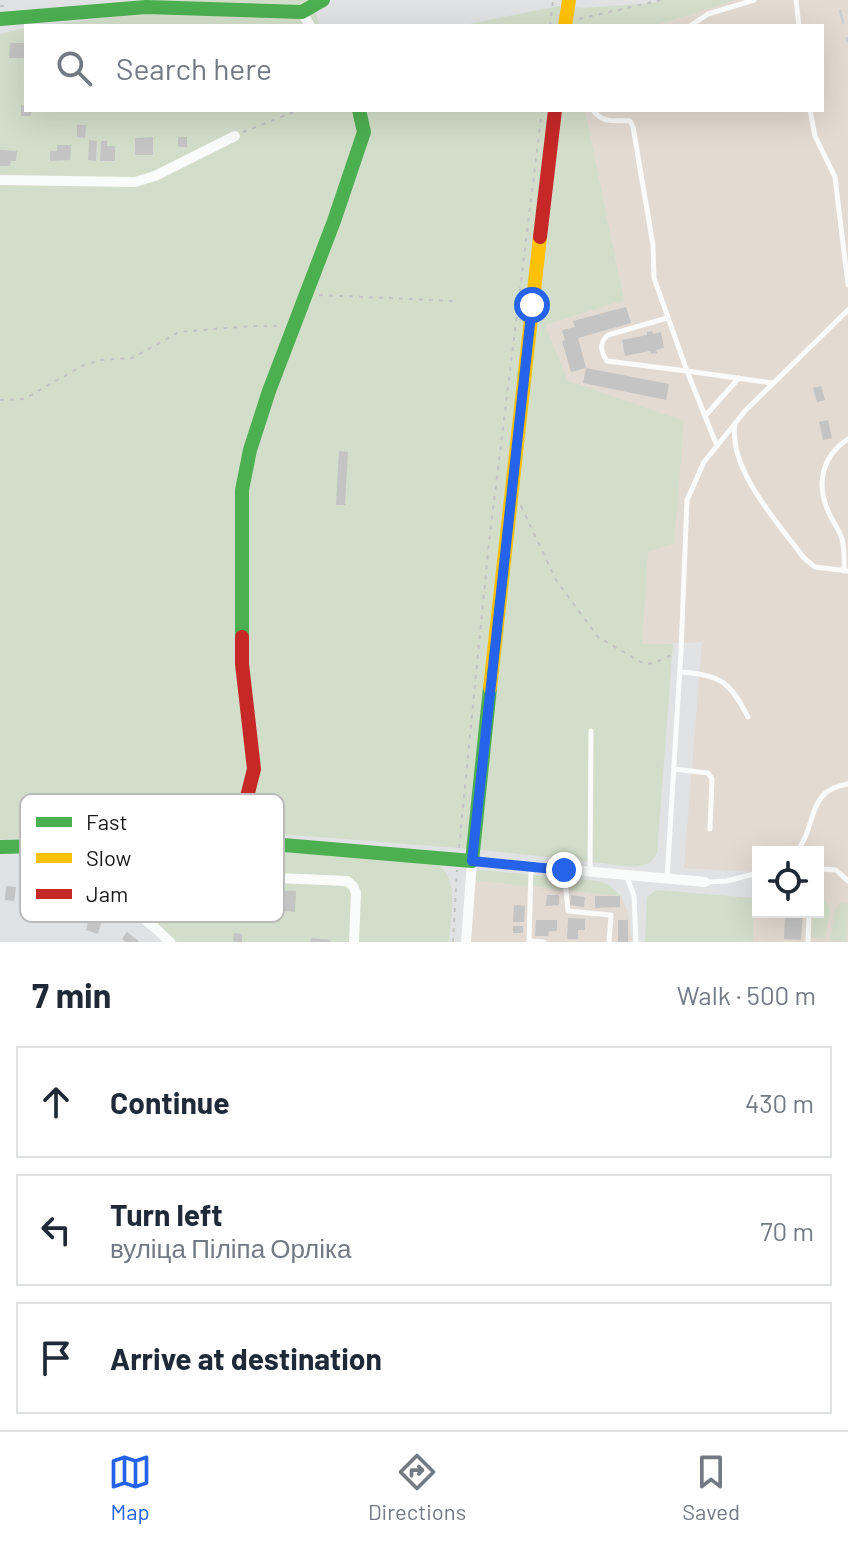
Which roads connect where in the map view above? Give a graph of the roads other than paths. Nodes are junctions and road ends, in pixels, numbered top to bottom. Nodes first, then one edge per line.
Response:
1 (322, 0) edge
2 (569, 0) edge
3 (754, 0) edge
4 (796, 0) edge
5 (146, 2) edge
6 (302, 12) junction
7 (0, 19) edge
8 (309, 24) edge
9 (558, 24) edge
10 (693, 24) edge
11 (799, 24) edge
12 (359, 112) edge
13 (555, 112) edge
14 (594, 112) edge
15 (810, 112) edge
16 (235, 136) road end
17 (0, 180) edge
18 (848, 285) edge
19 (848, 310) edge
20 (667, 318) junction
21 (687, 371) junction
22 (739, 378) junction
23 (773, 383) junction
24 (705, 416) junction
25 (735, 423) junction
26 (848, 439) edge
27 (717, 446) junction
28 (846, 571) edge
29 (680, 672) junction
30 (748, 717) dead end
31 (591, 731) dead end
32 (674, 769) junction
33 (848, 784) edge
34 (248, 794) edge
35 (710, 829) dead end
36 (284, 845) edge
37 (20, 846) edge
38 (801, 846) edge
39 (0, 847) edge
40 (465, 860) junction
41 (531, 867) junction
42 (824, 869) edge
43 (564, 870) junction
44 (590, 873) junction
45 (752, 875) edge
46 (627, 877) junction
47 (284, 878) edge
48 (667, 880) junction
49 (848, 881) edge
50 (705, 882) joint
51 (809, 918) edge
52 (149, 922) edge
53 (153, 922) edge
54 (153, 925) junction
55 (170, 942) edge
56 (354, 942) edge
57 (466, 942) edge
58 (529, 942) edge
59 (544, 942) edge
60 (609, 942) edge
61 (636, 942) edge
62 (808, 942) edge

1 - 6 street
2 - 9 street
3 - 10 lane
4 - 11 lane
5 - 6 street
5 - 7 street
6 - 8 street
12 - 34 street
13 - 40 street
14 - 20 lane
15 - 18 lane
16 - 17 street
19 - 23 lane
20 - 21 lane
20 - 21 lane
21 - 22 lane
21 - 24 lane
22 - 23 lane
22 - 24 lane
23 - 25 lane
24 - 27 lane
25 - 27 lane
25 - 28 lane
26 - 28 lane
27 - 29 lane
29 - 30 lane
29 - 32 lane
31 - 44 lane
32 - 35 lane
32 - 48 lane
33 - 38 lane
36 - 40 street
37 - 39 street
40 - 41 street
40 - 57 street
41 - 43 street
41 - 58 lane
42 - 49 lane
43 - 44 street
43 - 60 lane
44 - 46 street
45 - 50 lane
46 - 48 street
46 - 61 lane
47 - 56 street
48 - 50 street
51 - 62 lane
52 - 54 street
53 - 54 street
54 - 55 street
58 - 59 lane

